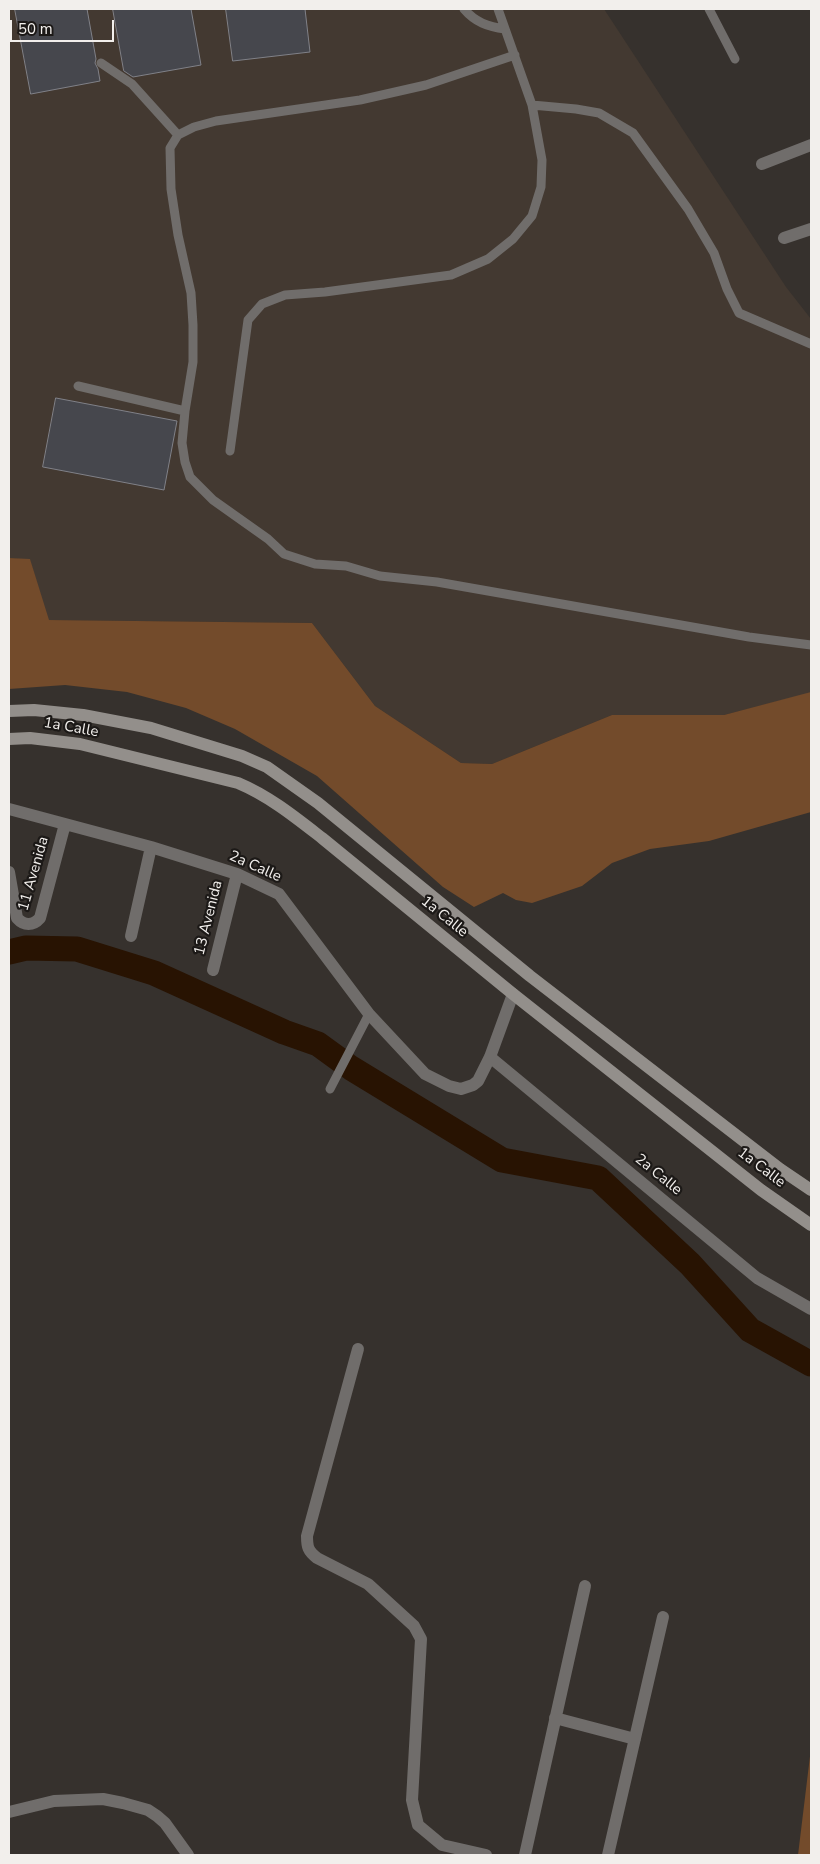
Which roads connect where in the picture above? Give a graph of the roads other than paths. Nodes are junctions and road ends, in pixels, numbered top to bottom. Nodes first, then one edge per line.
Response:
1 (464, 9) edge
2 (498, 9) edge
3 (709, 9) edge
4 (505, 29) junction
5 (515, 55) junction
6 (736, 59) dead end
7 (101, 63) dead end
8 (532, 105) junction
9 (178, 135) junction
10 (811, 146) edge
11 (762, 164) dead end
12 (811, 229) edge
13 (784, 238) dead end
14 (811, 344) edge
15 (78, 386) dead end
16 (185, 411) junction
17 (230, 451) dead end
18 (811, 645) edge
19 (9, 711) edge
20 (9, 739) edge
21 (9, 809) edge
22 (65, 824) junction
23 (151, 847) junction
24 (9, 872) edge
25 (237, 874) junction
26 (131, 936) dead end
27 (213, 970) dead end
28 (513, 994) junction
29 (369, 1014) junction
30 (490, 1057) junction
31 (330, 1089) dead end
32 (811, 1190) edge
33 (811, 1225) edge
34 (811, 1309) edge
35 (358, 1349) dead end
36 (585, 1586) dead end
37 (663, 1617) dead end
38 (556, 1718) junction
39 (635, 1739) junction
40 (9, 1812) edge
41 (188, 1855) edge
42 (486, 1855) edge
43 (525, 1855) edge
44 (608, 1855) edge

1 - 4 lane
2 - 4 lane
3 - 6 lane
4 - 5 lane
5 - 8 lane
5 - 9 lane
7 - 9 lane
8 - 14 lane
8 - 17 lane
9 - 16 lane
10 - 11 street
12 - 13 street
15 - 16 lane
16 - 18 lane
19 - 32 main road, 1a Calle
20 - 28 main road, 1a Calle
21 - 22 street, 2a Calle
22 - 23 street, 2a Calle
22 - 24 street, 11 Avenida
23 - 25 street, 2a Calle
23 - 26 street
25 - 27 street, 13 Avenida
25 - 29 street, 2a Calle
28 - 30 street
28 - 33 main road, 1a Calle
29 - 30 street, 2a Calle
29 - 31 lane
30 - 34 street, 2a Calle
35 - 42 street
36 - 38 street
37 - 39 street
38 - 39 street
38 - 43 street
39 - 44 street
40 - 41 street

